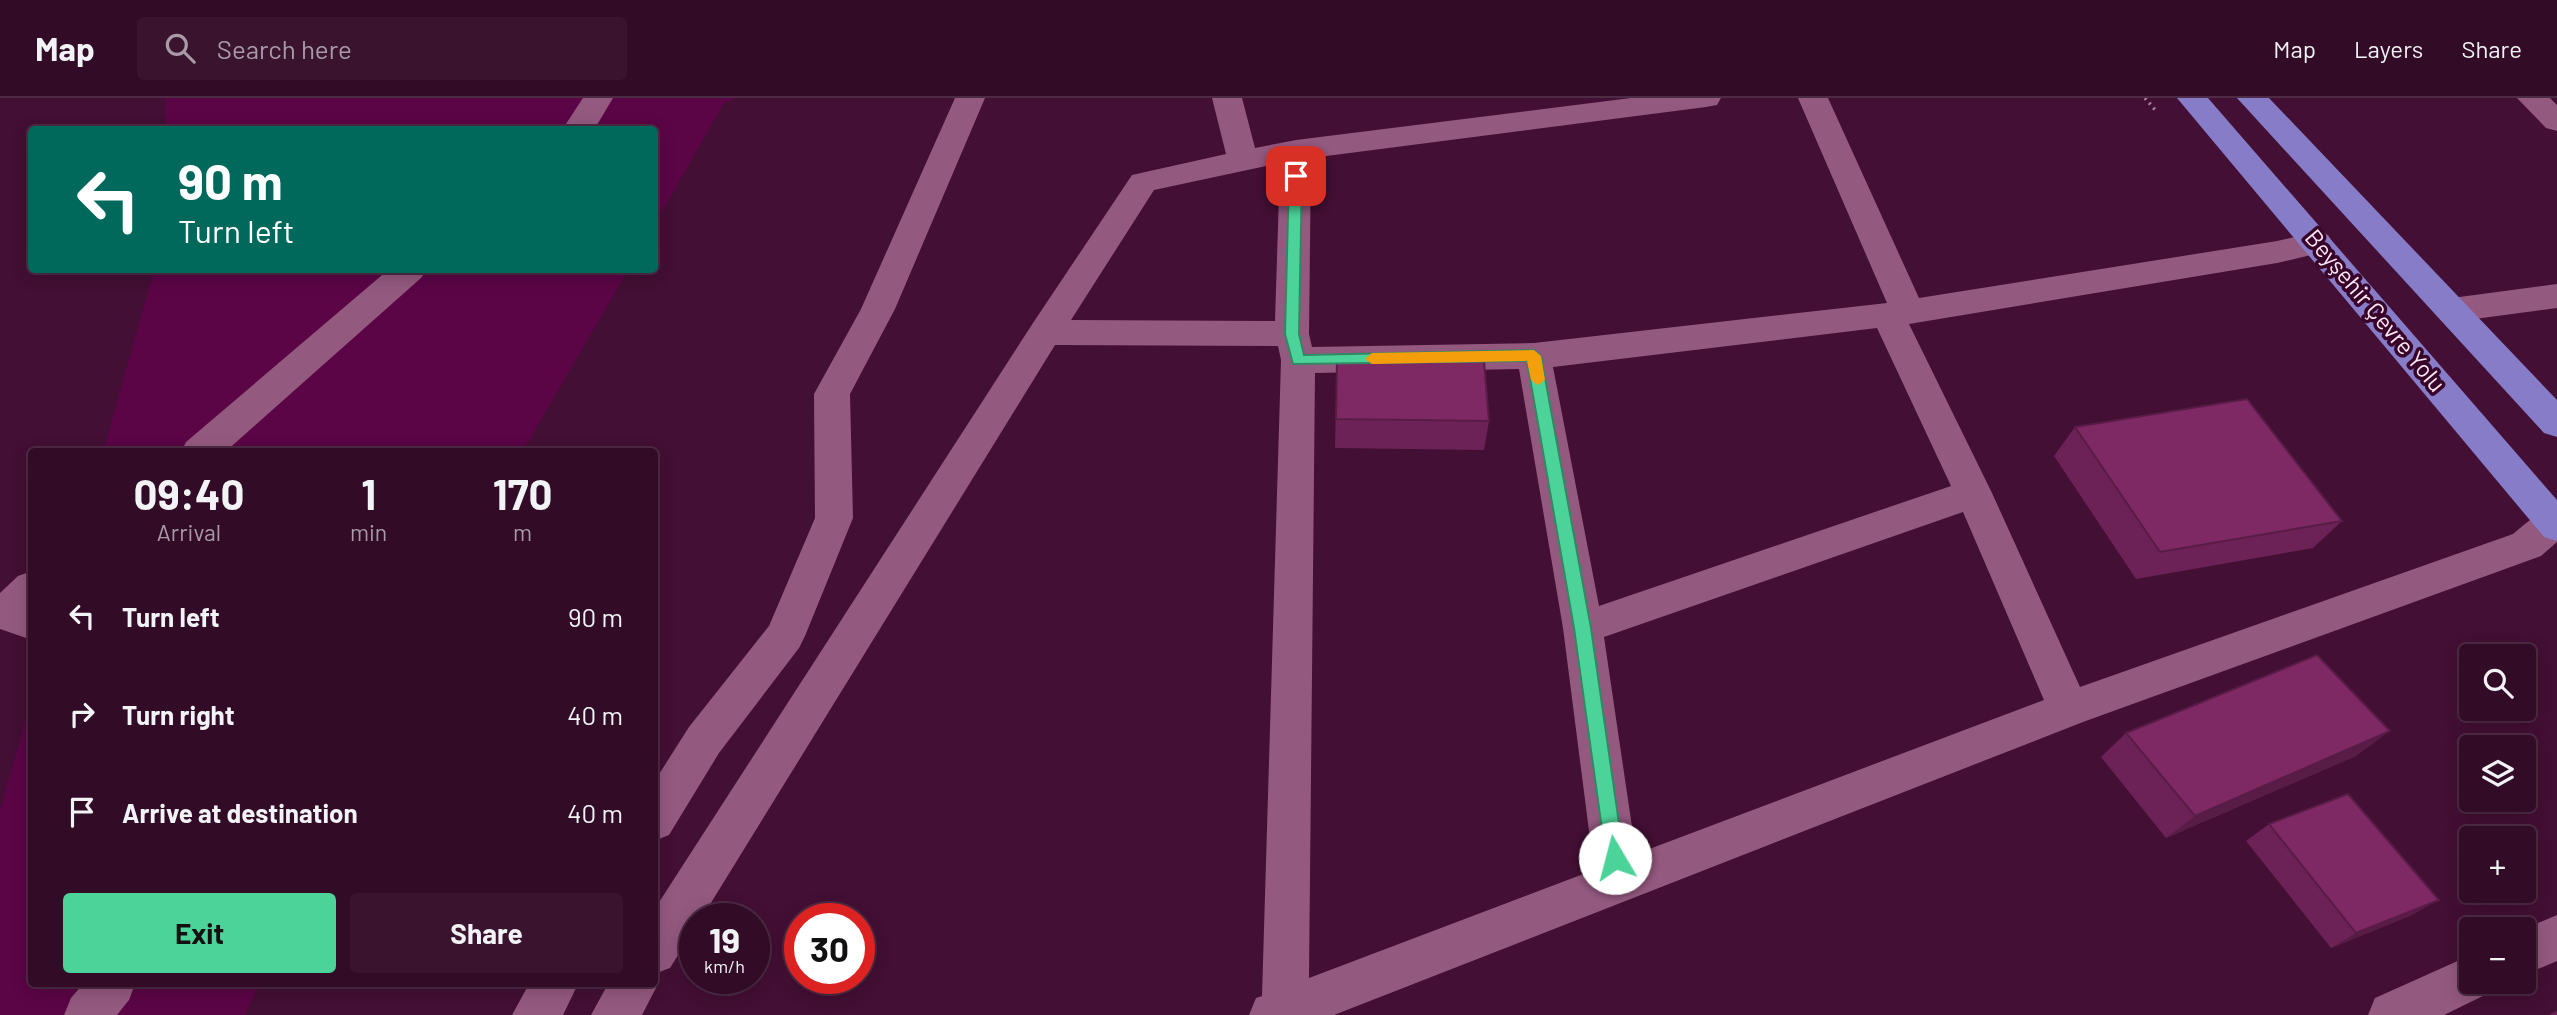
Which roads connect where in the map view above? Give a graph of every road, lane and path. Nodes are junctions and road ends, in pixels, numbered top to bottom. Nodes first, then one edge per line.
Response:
1 (598, 98) edge
2 (970, 98) edge
3 (1227, 98) edge
4 (1706, 98) edge
5 (1813, 98) edge
6 (2192, 98) edge
7 (2252, 98) edge
8 (2532, 98) edge
9 (2557, 121) edge
10 (580, 126) edge
11 (1296, 150) junction
12 (1243, 161) junction
13 (2317, 243) junction
14 (406, 273) edge
15 (2557, 296) edge
16 (2452, 310) junction
17 (1898, 314) junction
18 (1045, 332) junction
19 (1295, 347) junction
20 (1534, 356) junction
21 (2543, 401) edge
22 (2557, 424) edge
23 (204, 448) edge
24 (1973, 493) junction
25 (2556, 524) edge
26 (28, 590) edge
27 (28, 622) edge
28 (1583, 628) junction
29 (2069, 709) junction
30 (658, 815) edge
31 (1618, 883) junction
32 (2557, 937) edge
33 (658, 946) edge
34 (2536, 947) edge
35 (2459, 984) edge
36 (110, 987) edge
37 (553, 987) edge
38 (633, 987) edge
39 (1279, 1013) edge
40 (88, 1015) edge
41 (536, 1015) edge
42 (615, 1015) edge
43 (2392, 1015) edge

1 - 10 street
2 - 30 street
3 - 12 street
4 - 11 street
5 - 17 street
6 - 13 highway, Beyşehir Çevre Yolu
7 - 16 highway, Beyşehir Çevre Yolu
8 - 9 street
11 - 12 street
11 - 19 street
12 - 18 street
13 - 17 street
13 - 25 highway, Beyşehir Çevre Yolu
14 - 23 street
15 - 16 street
16 - 21 highway, Beyşehir Çevre Yolu
17 - 20 street
17 - 24 street
18 - 19 street
18 - 33 street
19 - 20 street
19 - 39 street
20 - 28 street
21 - 22 highway, Beyşehir Çevre Yolu
24 - 28 street
24 - 29 street
25 - 29 street
26 - 27 street
28 - 31 street
29 - 31 street
31 - 39 street
32 - 34 street
35 - 43 street
36 - 40 street
37 - 41 street
38 - 42 street

